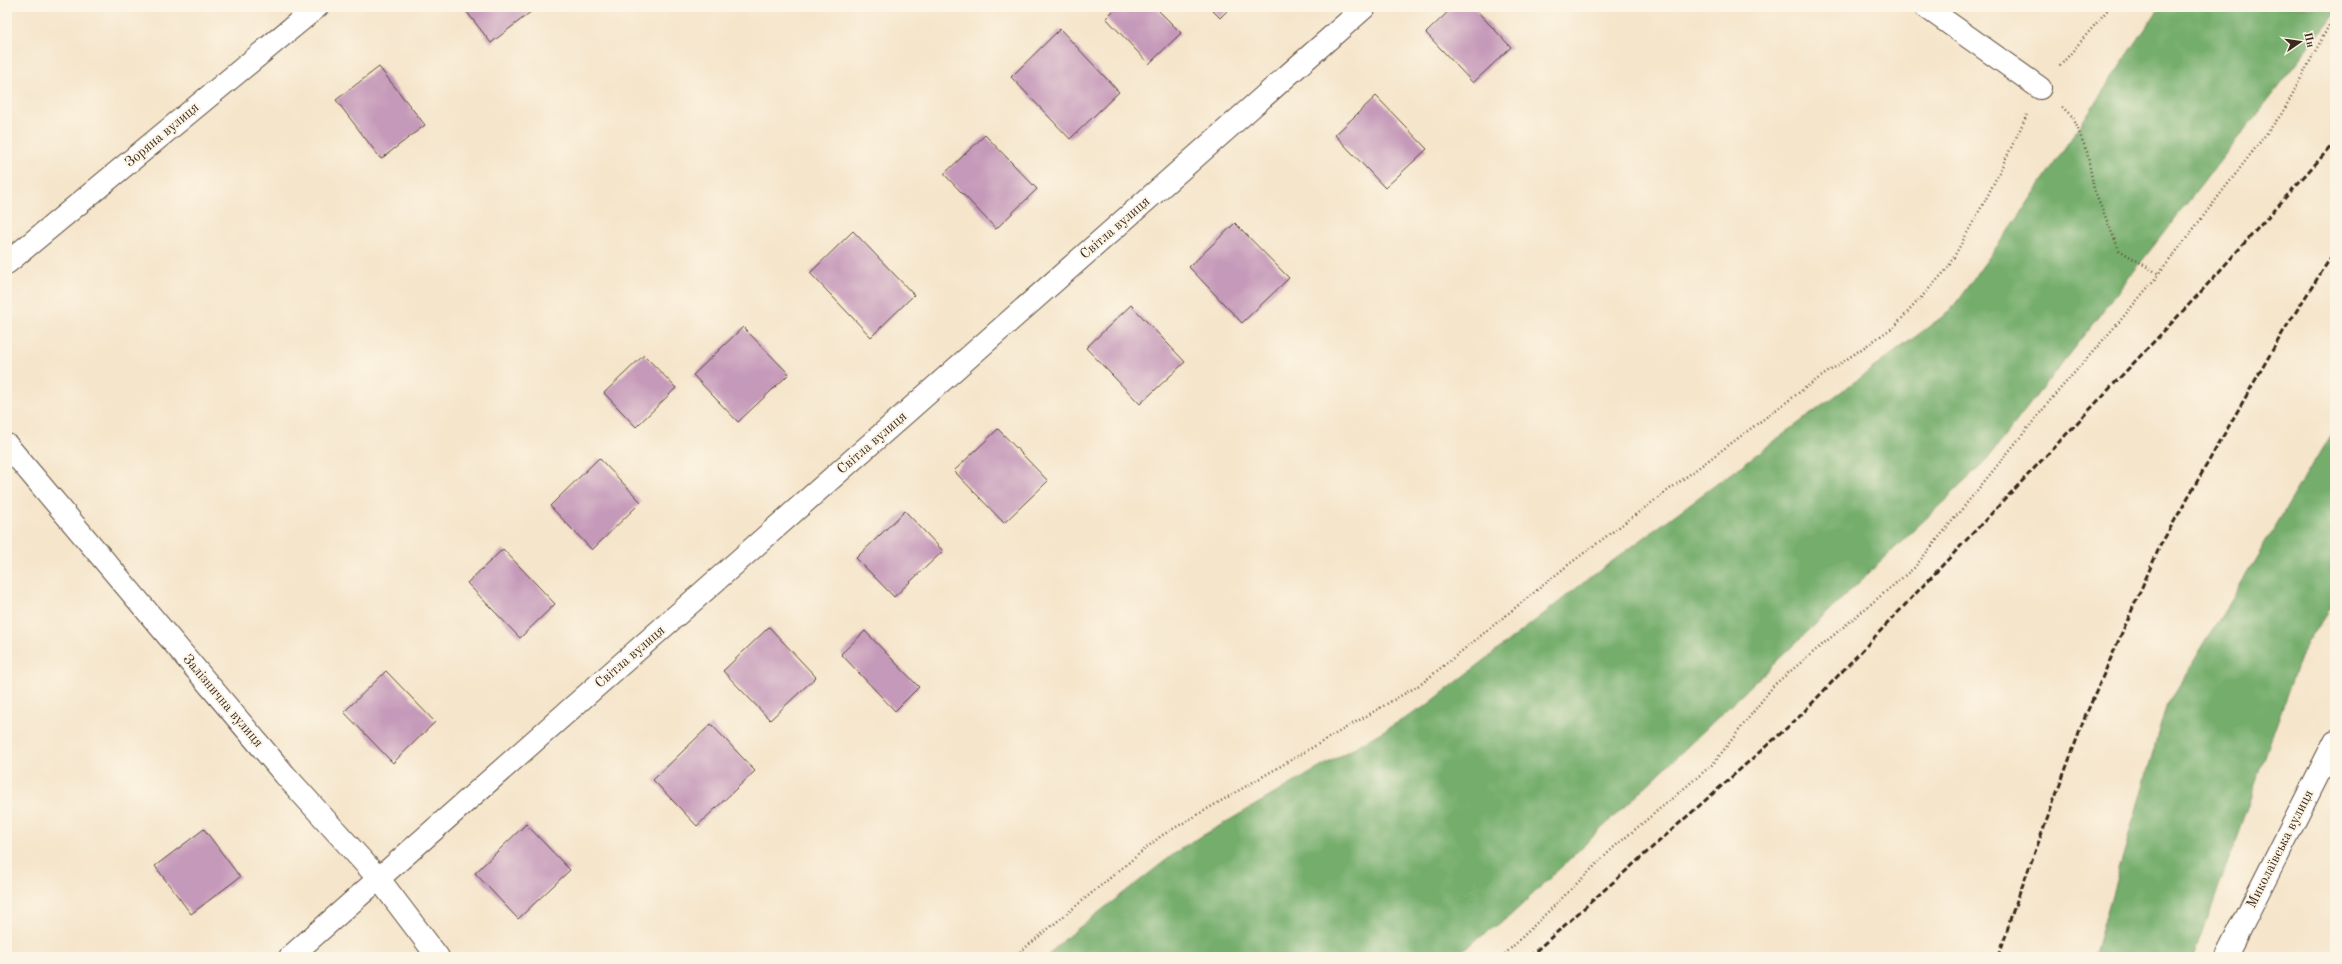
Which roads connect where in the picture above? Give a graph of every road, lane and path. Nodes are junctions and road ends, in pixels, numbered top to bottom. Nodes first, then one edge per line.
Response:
1 (317, 7) edge
2 (1365, 7) edge
3 (1926, 7) edge
4 (2110, 7) edge
5 (2335, 14) edge
6 (2040, 88) junction
7 (7, 263) edge
8 (2159, 274) junction
9 (7, 445) edge
10 (2335, 741) edge
11 (379, 879) junction
12 (290, 957) edge
13 (438, 957) edge
14 (1014, 957) edge
15 (1502, 957) edge
16 (2226, 957) edge

1 - 7 street, Зоряна вулиця
2 - 11 street, Світла вулиця
3 - 6 street
4 - 6 path
5 - 8 path
6 - 8 path
6 - 14 path
8 - 15 path
9 - 11 street, Залізнична вулиця
10 - 16 street, Миколаївська вулиця
11 - 12 street, Світла вулиця
11 - 13 street, Залізнична вулиця

